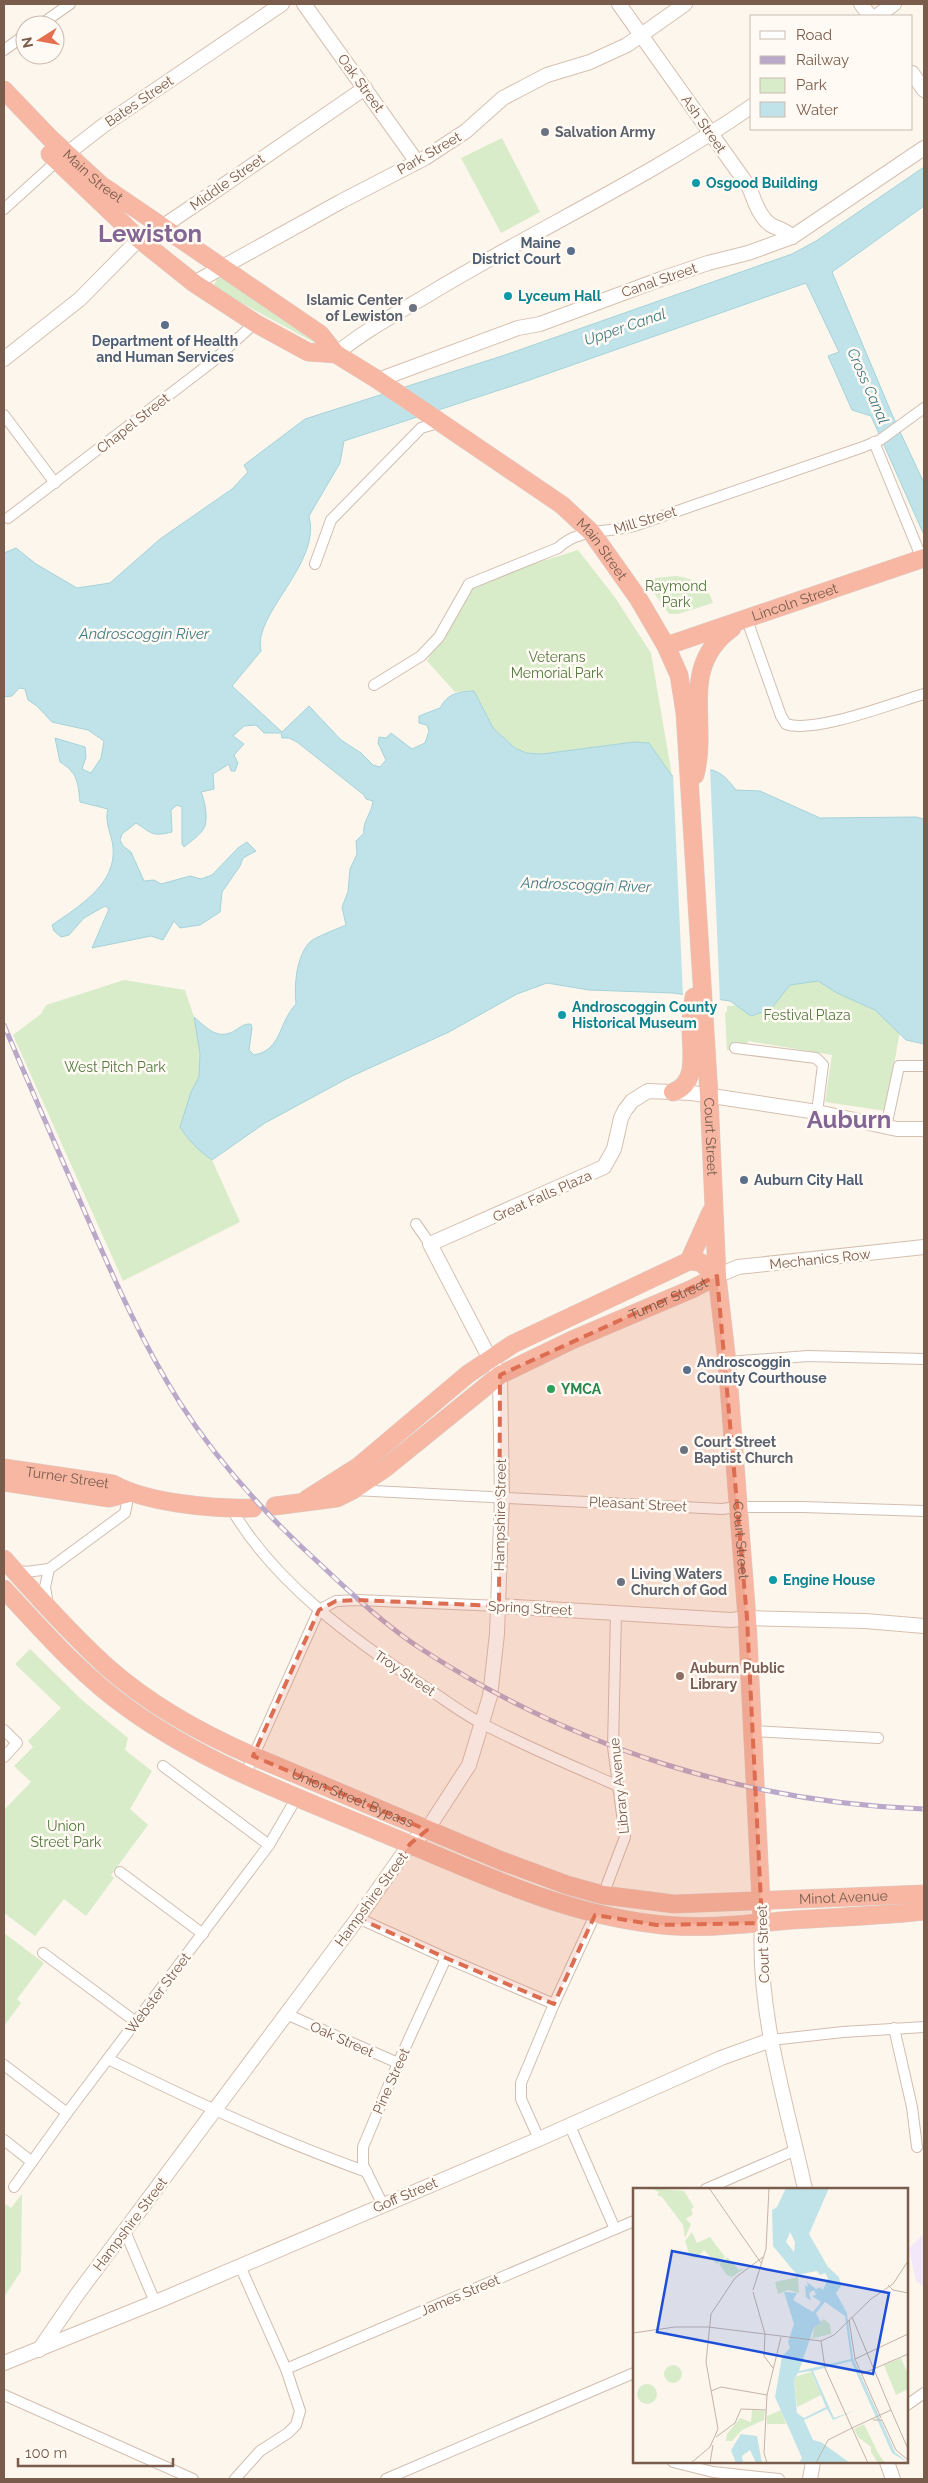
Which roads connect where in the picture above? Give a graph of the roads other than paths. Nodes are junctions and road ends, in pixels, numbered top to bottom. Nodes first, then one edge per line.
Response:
1 (70, 4) edge
2 (282, 4) edge
3 (304, 4) edge
4 (618, 4) edge
5 (685, 4) edge
6 (861, 4) edge
7 (894, 4) edge
8 (54, 15) edge
9 (869, 15) edge
10 (878, 15) edge
11 (641, 36) junction
12 (15, 43) edge
13 (4, 50) edge
14 (913, 74) edge
15 (365, 88) junction
16 (4, 90) edge
17 (924, 90) edge
18 (4, 106) edge
19 (750, 107) edge
20 (711, 134) junction
21 (924, 148) edge
22 (62, 158) junction
23 (417, 162) junction
24 (4, 209) edge
25 (162, 228) junction
26 (792, 237) junction
27 (139, 239) junction
28 (222, 268) junction
29 (194, 283) junction
30 (255, 323) junction
31 (336, 354) junction
32 (4, 359) edge
33 (384, 385) junction
34 (924, 408) edge
35 (4, 415) edge
36 (434, 420) junction
37 (877, 441) junction
38 (55, 483) junction
39 (8, 518) dead end
40 (592, 533) junction
41 (923, 558) edge
42 (315, 564) dead end
43 (746, 617) junction
44 (666, 646) junction
45 (374, 685) dead end
46 (924, 694) edge
47 (693, 739) junction
48 (695, 888) joint
49 (697, 1023) junction
50 (735, 1048) dead end
51 (924, 1066) edge
52 (672, 1092) junction
53 (640, 1095) junction
54 (709, 1095) junction
55 (817, 1112) junction
56 (886, 1127) junction
57 (924, 1129) edge
58 (714, 1207) junction
59 (416, 1224) dead end
60 (430, 1244) junction
61 (924, 1247) edge
62 (689, 1261) junction
63 (717, 1276) junction
64 (490, 1359) junction
65 (924, 1359) edge
66 (726, 1362) junction
67 (500, 1375) junction
68 (4, 1468) edge
69 (4, 1482) edge
70 (352, 1490) junction
71 (129, 1493) junction
72 (502, 1496) junction
73 (302, 1502) junction
74 (275, 1506) dead end
75 (737, 1507) junction
76 (231, 1508) junction
77 (253, 1508) dead end
78 (924, 1511) edge
79 (8, 1564) edge
80 (49, 1569) junction
81 (5, 1594) edge
82 (499, 1606) junction
83 (49, 1608) junction
84 (319, 1610) junction
85 (616, 1613) junction
86 (747, 1618) junction
87 (924, 1626) edge
88 (482, 1724) junction
89 (4, 1730) edge
90 (752, 1731) junction
91 (878, 1738) dead end
92 (253, 1756) junction
93 (4, 1757) edge
94 (163, 1766) dead end
95 (244, 1775) junction
96 (618, 1786) junction
97 (297, 1797) junction
98 (427, 1830) junction
99 (410, 1844) junction
100 (269, 1845) junction
101 (120, 1872) dead end
102 (924, 1894) edge
103 (603, 1895) junction
104 (761, 1902) junction
105 (924, 1911) edge
106 (595, 1915) junction
107 (358, 1918) junction
108 (762, 1923) junction
109 (203, 1934) junction
110 (43, 1953) dead end
111 (446, 1958) junction
112 (554, 2004) junction
113 (286, 2014) junction
114 (136, 2022) junction
115 (924, 2027) edge
116 (894, 2028) junction
117 (771, 2040) junction
118 (108, 2059) junction
119 (398, 2063) junction
120 (4, 2065) edge
121 (215, 2110) junction
122 (67, 2113) junction
123 (570, 2126) junction
124 (538, 2139) junction
125 (4, 2140) edge
126 (917, 2147) dead end
127 (796, 2150) junction
128 (32, 2162) junction
129 (366, 2172) junction
130 (14, 2187) dead end
131 (708, 2188) edge
132 (805, 2188) edge
133 (383, 2205) junction
134 (633, 2221) edge
135 (615, 2229) junction
136 (125, 2231) junction
137 (240, 2266) junction
138 (156, 2302) junction
139 (39, 2350) junction
140 (4, 2363) edge
141 (286, 2369) junction
142 (633, 2373) edge
143 (924, 2393) edge
144 (4, 2395) edge
145 (908, 2404) edge
146 (676, 2463) edge
147 (813, 2463) edge
148 (887, 2463) edge
149 (193, 2479) edge
150 (235, 2479) edge
151 (386, 2479) edge
152 (779, 2479) edge
153 (810, 2479) edge
154 (893, 2479) edge

1 - 8 street
2 - 22 street, Bates Street
3 - 15 street, Oak Street
4 - 11 street, Ash Street
5 - 11 street, Park Street
6 - 9 street
7 - 10 street
11 - 20 street, Ash Street
11 - 23 street, Park Street
12 - 13 street
14 - 17 street
15 - 23 street, Oak Street
15 - 25 street, Middle Street
16 - 22 highway, Main Street
18 - 22 highway, Main Street
19 - 20 street
20 - 26 street, Ash Street
20 - 31 street
21 - 26 street, Canal Street
22 - 24 street, Bates Street
22 - 25 highway, Main Street
22 - 27 highway, Main Street
23 - 28 street, Park Street
25 - 27 street, Middle Street
25 - 28 highway, Main Street
26 - 33 street, Canal Street
27 - 29 highway, Main Street
27 - 32 street, Middle Street
28 - 29 street, Park Street
28 - 31 highway, Main Street
29 - 30 highway, Main Street
30 - 31 highway, Main Street
30 - 38 street, Chapel Street
31 - 33 highway, Main Street
33 - 36 highway, Main Street
34 - 37 street, Mill Street
35 - 38 street
36 - 40 highway, Main Street
36 - 42 street
37 - 40 street, Mill Street
37 - 41 street
38 - 39 street, Chapel Street
40 - 44 highway, Main Street
40 - 45 street, Mill Street
41 - 43 highway, Lincoln Street
43 - 44 highway, Lincoln Street
43 - 46 street
43 - 47 highway
44 - 47 highway, Main Street
47 - 48 highway, Main Street
48 - 49 highway, Court Street
49 - 52 highway
49 - 54 highway, Court Street
50 - 55 street
51 - 56 street
52 - 53 street
52 - 54 street
53 - 54 street
53 - 60 street, Great Falls Plaza
54 - 55 street
54 - 58 highway, Court Street
55 - 56 street
56 - 57 street
58 - 62 highway
58 - 63 highway, Court Street
59 - 60 street
60 - 64 street
61 - 63 street, Mechanics Row
62 - 63 highway, Turner Street
62 - 64 highway, Turner Street
63 - 66 highway, Court Street
63 - 67 highway, Turner Street
64 - 67 street
64 - 73 highway, Turner Street
65 - 66 street
66 - 75 highway, Court Street
67 - 70 highway, Turner Street
67 - 72 street, Hampshire Street
68 - 71 highway, Turner Street
69 - 71 highway, Turner Street
70 - 72 street, Pleasant Street
70 - 73 highway, Turner Street
71 - 76 highway, Turner Street
71 - 80 street
72 - 75 street, Pleasant Street
72 - 82 street, Hampshire Street
73 - 74 highway, Turner Street
75 - 78 street, Pleasant Street
75 - 86 highway, Court Street
76 - 77 highway, Turner Street
76 - 84 street, Troy Street
79 - 80 street
79 - 83 highway, Union Street Bypass
80 - 83 street
81 - 95 highway, Union Street Bypass
82 - 84 street, Spring Street
82 - 85 street, Spring Street
82 - 88 street, Hampshire Street
83 - 92 highway, Union Street Bypass
84 - 88 street, Troy Street
84 - 92 street
85 - 86 street, Spring Street
85 - 96 street, Library Avenue
86 - 87 street, Spring Street
86 - 90 highway, Court Street
88 - 96 street, Troy Street
88 - 98 street, Hampshire Street
89 - 93 street
90 - 91 street
90 - 104 highway, Court Street
92 - 95 street
92 - 98 highway, Union Street Bypass
94 - 100 street
95 - 97 highway, Union Street Bypass
96 - 103 street, Library Avenue
97 - 99 highway, Union Street Bypass
97 - 100 street, Webster Street
98 - 99 street, Hampshire Street
98 - 103 highway, Union Street Bypass
99 - 106 highway, Union Street Bypass
99 - 107 street, Hampshire Street
100 - 109 street, Webster Street
101 - 109 street
102 - 104 highway, Minot Avenue
103 - 104 highway, Union Street Bypass
104 - 108 highway, Court Street
105 - 108 highway, Minot Avenue
106 - 108 highway, Union Street Bypass
106 - 112 street
107 - 111 street
107 - 113 street, Hampshire Street
108 - 117 street, Court Street
109 - 114 street, Webster Street
110 - 114 street
111 - 112 street
111 - 119 street, Pine Street
112 - 124 street
113 - 119 street, Oak Street
113 - 121 street, Hampshire Street
114 - 118 street, Webster Street
115 - 116 street
116 - 117 street
116 - 126 street
117 - 123 street, Goff Street
117 - 127 street, Court Street
118 - 121 street
118 - 122 street, Webster Street
119 - 129 street, Pine Street
120 - 122 street
121 - 129 street
121 - 136 street, Hampshire Street
122 - 128 street, Webster Street
123 - 124 street, Goff Street
123 - 135 street
124 - 133 street, Goff Street
125 - 128 street
127 - 131 street
127 - 132 street, Court Street
128 - 130 street, Webster Street
129 - 133 street, Pine Street
133 - 137 street, Goff Street
134 - 135 street, James Street
135 - 141 street, James Street
136 - 138 street
136 - 139 street, Hampshire Street
137 - 138 street, Goff Street
137 - 141 street
138 - 139 street, Goff Street
139 - 140 street, Goff Street
141 - 150 street
142 - 151 street
143 - 145 street
144 - 149 street
146 - 152 street
147 - 153 street
148 - 154 street

